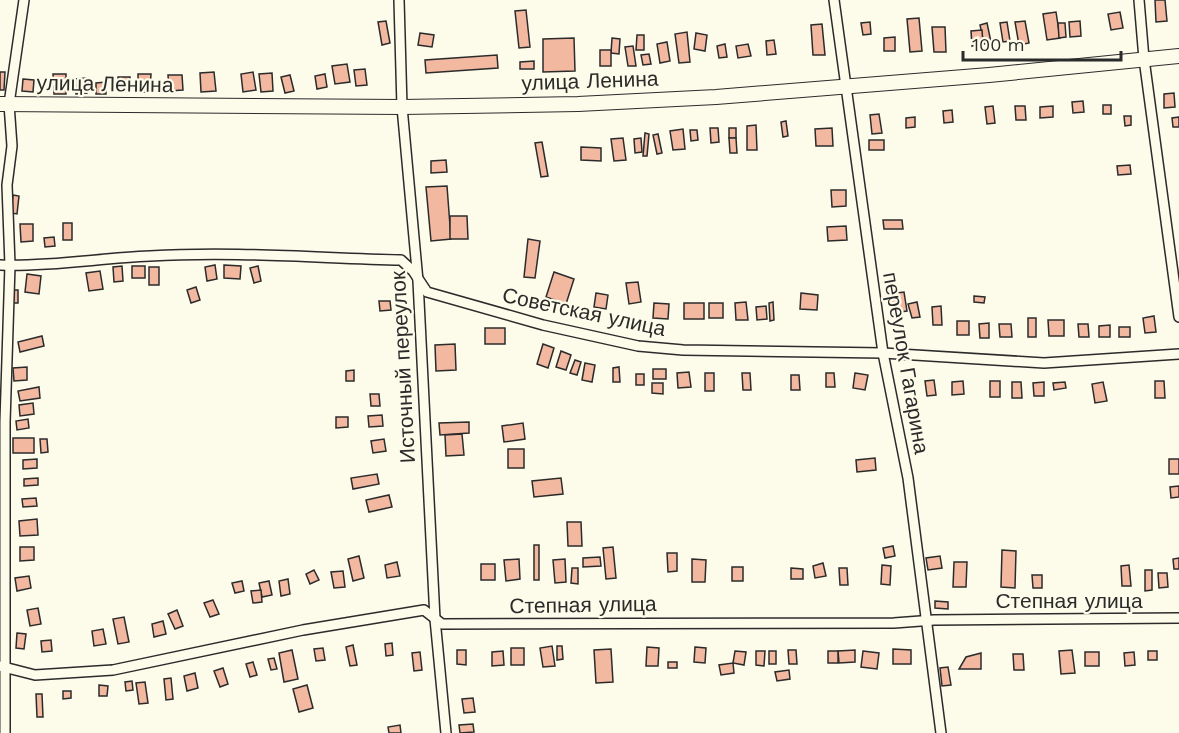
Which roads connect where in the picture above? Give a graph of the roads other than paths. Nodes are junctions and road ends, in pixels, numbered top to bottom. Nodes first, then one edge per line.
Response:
1 (24, 0) edge
2 (399, 0) edge
3 (834, 0) edge
4 (1139, 0) edge
5 (1179, 56) edge
6 (1144, 59) junction
7 (846, 87) junction
8 (5, 104) edge
9 (402, 107) junction
10 (5, 265) edge
11 (418, 281) junction
12 (1179, 317) edge
13 (884, 353) junction
14 (1179, 354) edge
15 (2, 422) edge
16 (1179, 618) edge
17 (435, 619) junction
18 (926, 620) junction
19 (3, 667) edge
20 (5, 733) edge
21 (446, 733) edge
22 (941, 733) edge

1 - 8 street
2 - 9 street, Источный переулок
3 - 7 street, переулок Гагарина
4 - 6 street
5 - 6 street, улица Ленина
6 - 7 street, улица Ленина
6 - 12 street
7 - 9 street, улица Ленина
7 - 13 street, переулок Гагарина
8 - 9 street, улица Ленина
8 - 10 street
9 - 11 street, Источный переулок
10 - 11 street, Советская улица
10 - 15 street
11 - 13 street, Советская улица
11 - 17 street, Источный переулок
13 - 14 street, Советская улица
13 - 18 street, переулок Гагарина
15 - 19 street
16 - 18 street, Степная улица
17 - 18 street, Степная улица
17 - 19 street, Степная улица
17 - 21 street, Источный переулок
18 - 22 street, переулок Гагарина
19 - 20 street

